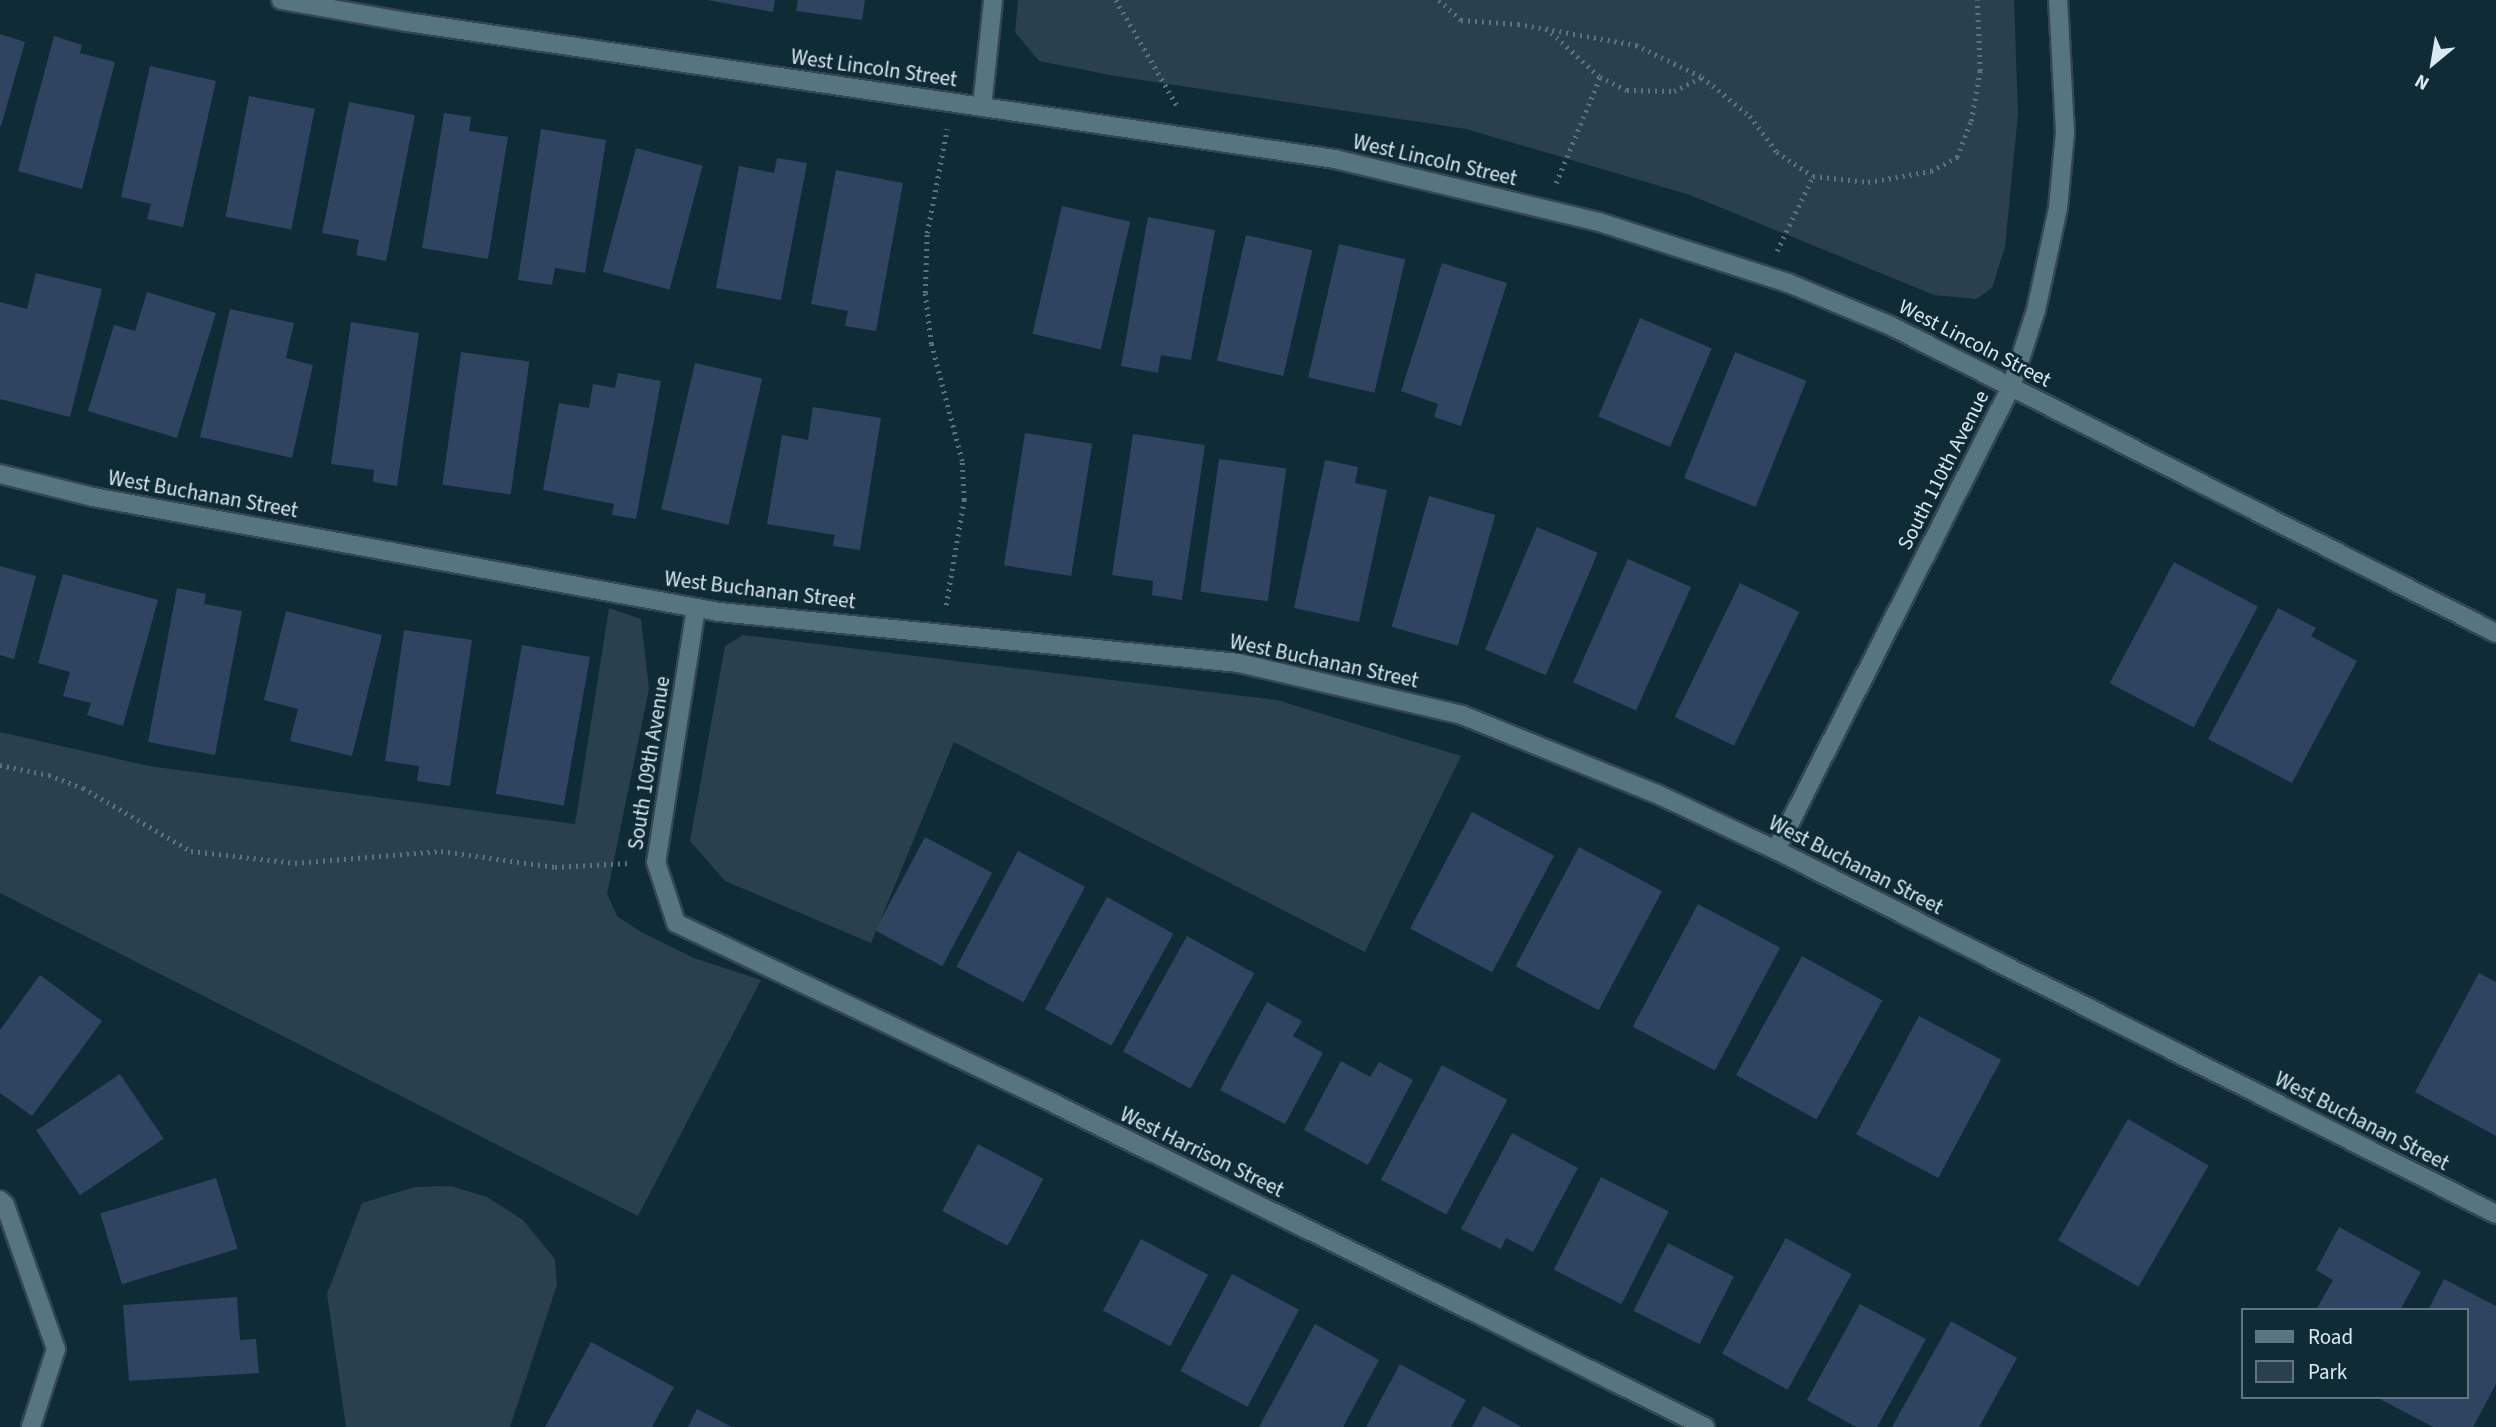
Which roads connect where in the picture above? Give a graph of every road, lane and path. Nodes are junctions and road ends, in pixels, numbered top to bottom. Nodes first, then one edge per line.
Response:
1 (281, 0) edge
2 (993, 0) edge
3 (1116, 0) edge
4 (1439, 0) edge
5 (1977, 0) edge
6 (2058, 0) edge
7 (1546, 29) junction
8 (1600, 77) junction
9 (1702, 77) junction
10 (952, 102) junction
11 (982, 107) junction
12 (1196, 138) junction
13 (1813, 176) junction
14 (1545, 209) junction
15 (1766, 276) junction
16 (2011, 387) junction
17 (0, 474) edge
18 (696, 608) junction
19 (2496, 633) edge
20 (941, 634) junction
21 (0, 765) edge
22 (1776, 850) junction
23 (656, 862) junction
24 (676, 923) joint
25 (2, 1202) edge
26 (2496, 1214) edge
27 (31, 1427) edge
28 (1705, 1427) edge

1 - 10 street, West Lincoln Street
2 - 11 street
3 - 12 path
4 - 7 path
5 - 13 path
6 - 16 street, South 110th Avenue
7 - 8 path
7 - 9 path
8 - 9 path
8 - 14 path
9 - 13 path
10 - 11 street, West Lincoln Street
10 - 20 path
11 - 12 street, West Lincoln Street
12 - 14 street, West Lincoln Street
13 - 15 path
14 - 15 street, West Lincoln Street
15 - 16 street, West Lincoln Street
16 - 19 street, West Lincoln Street
16 - 22 street, South 110th Avenue
17 - 18 street, West Buchanan Street
18 - 20 street, West Buchanan Street
18 - 23 street, South 109th Avenue
20 - 22 street, West Buchanan Street
21 - 23 path
22 - 26 street, West Buchanan Street
23 - 24 street, South 109th Avenue
24 - 28 street, West Harrison Street
25 - 27 street

